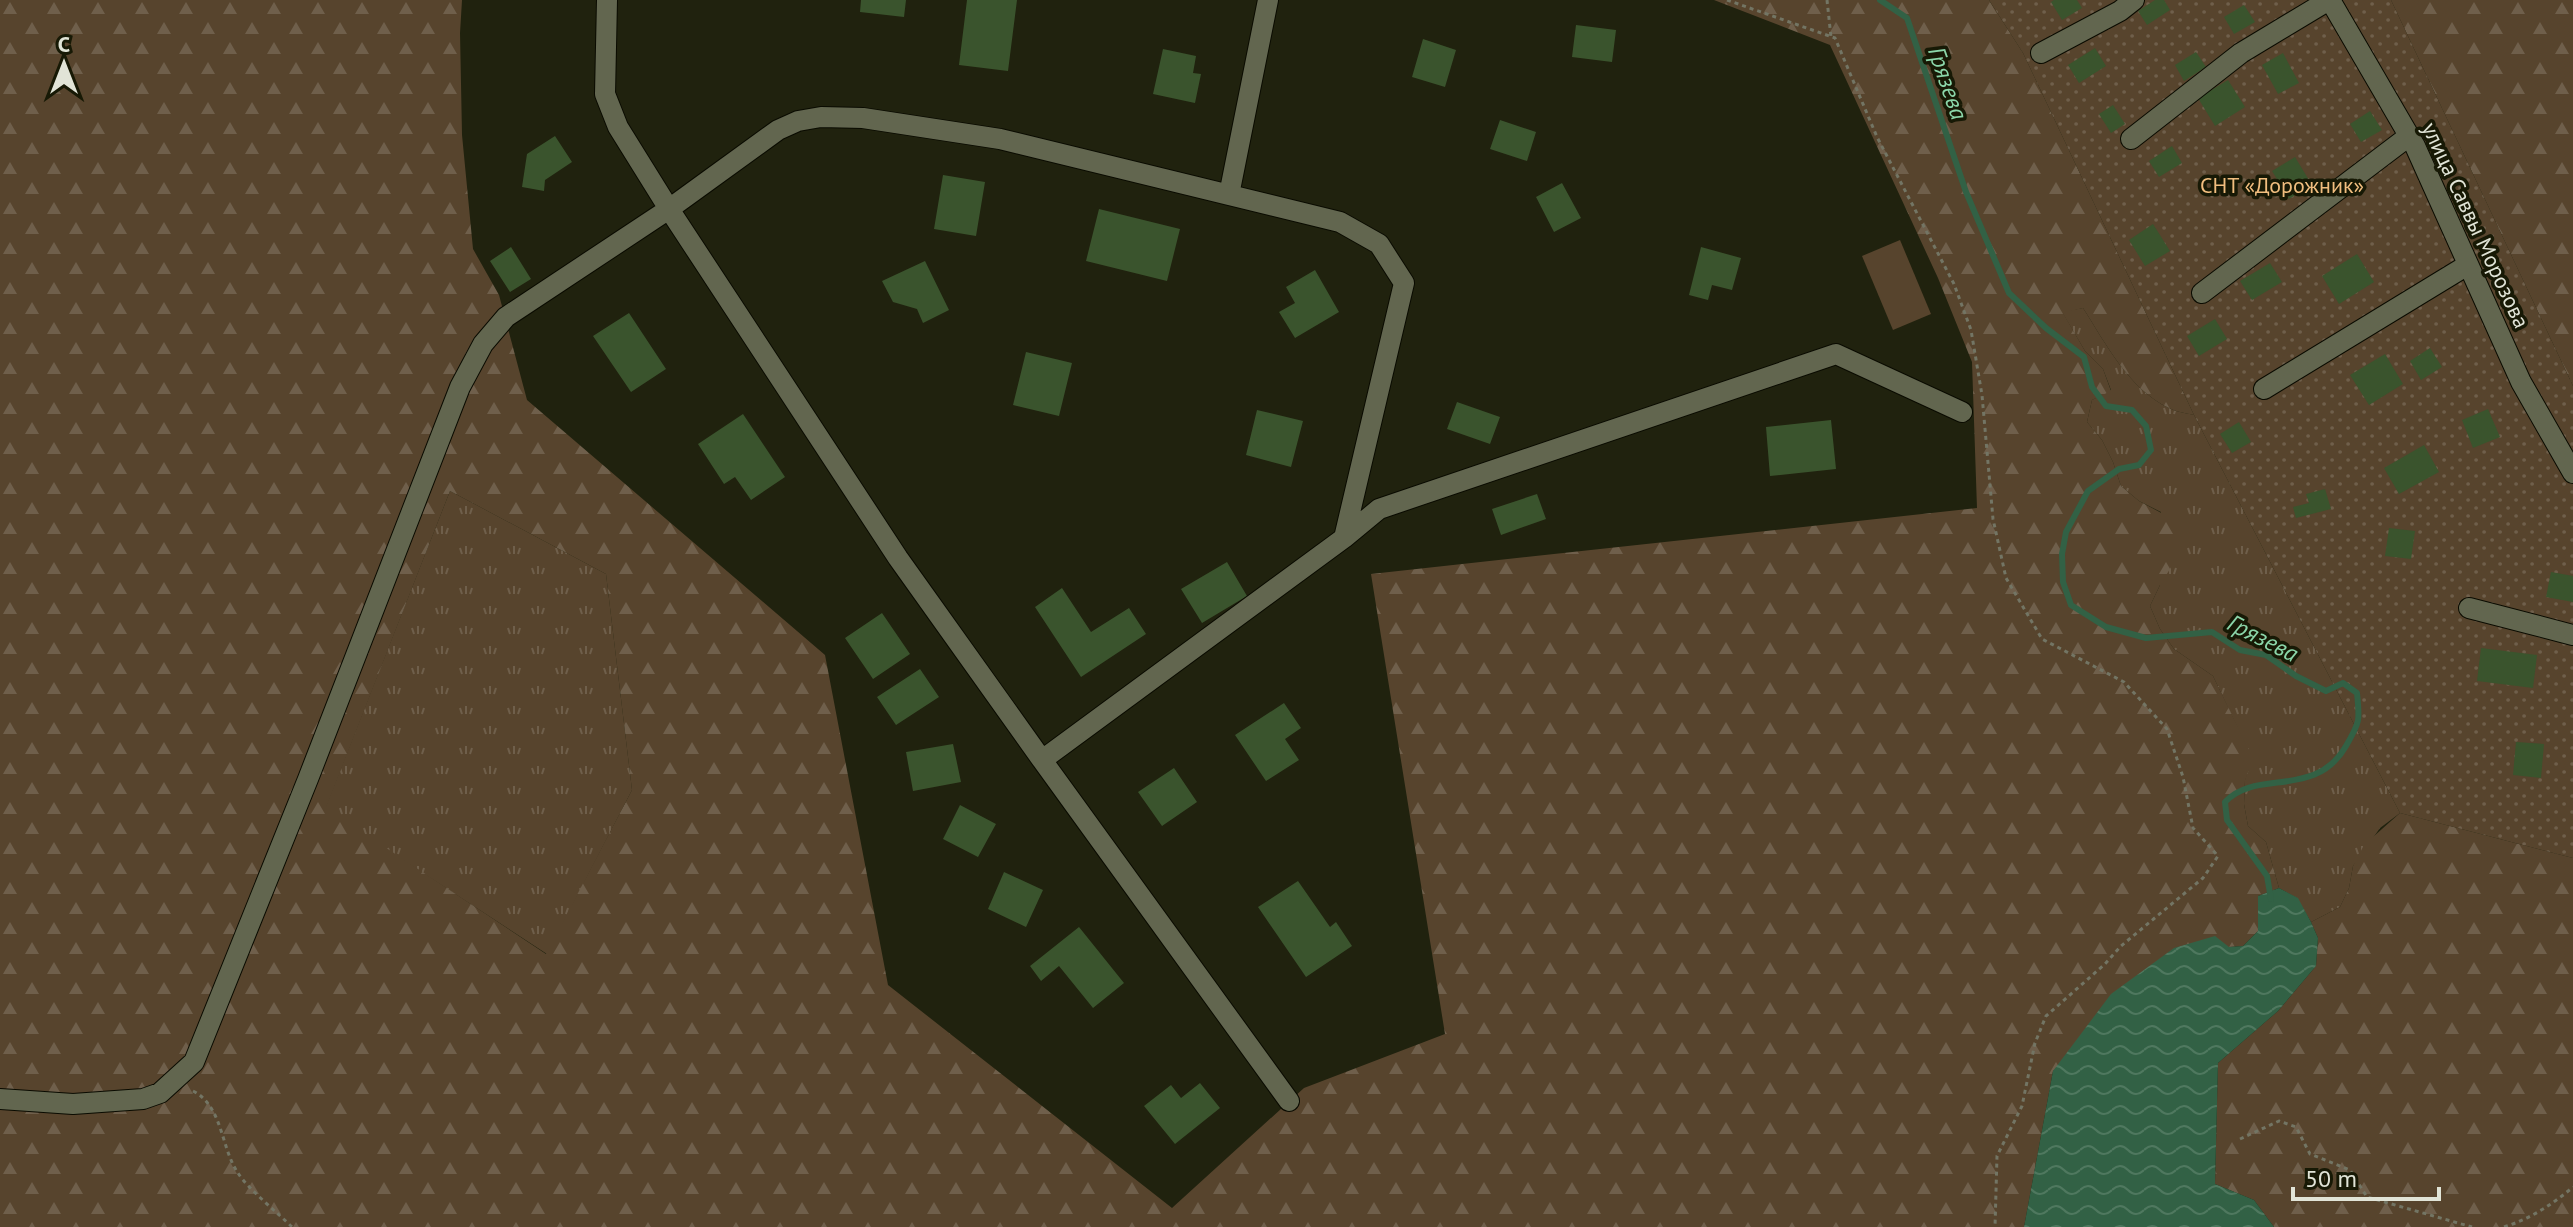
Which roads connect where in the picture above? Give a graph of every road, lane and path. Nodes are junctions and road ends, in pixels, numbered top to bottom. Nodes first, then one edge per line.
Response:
1 (607, 0) edge
2 (1268, 0) edge
3 (1727, 0) edge
4 (1827, 0) edge
5 (2134, 0) edge
6 (2329, 0) edge
7 (1831, 37) junction
8 (2041, 53) dead end
9 (2409, 136) junction
10 (2131, 139) dead end
11 (1229, 195) junction
12 (669, 209) junction
13 (2461, 269) dead end
14 (2202, 293) dead end
15 (2264, 389) dead end
16 (1962, 412) dead end
17 (2573, 473) edge
18 (1344, 538) junction
19 (2469, 608) dead end
20 (2573, 635) edge
21 (1042, 760) junction
22 (195, 1092) dead end
23 (0, 1099) edge
24 (1289, 1101) dead end
25 (2240, 1139) dead end
26 (2573, 1187) edge
27 (292, 1227) edge
28 (1995, 1227) edge
29 (2472, 1227) edge
30 (2504, 1227) edge

1 - 12 street
2 - 11 street
3 - 7 path
4 - 7 path
5 - 8 street
6 - 9 street, улица Саввы Морозова
6 - 10 street
7 - 28 path
9 - 14 street
9 - 17 street, улица Саввы Морозова
11 - 12 street
11 - 18 street
12 - 21 street
12 - 23 street
13 - 15 street
16 - 18 street
18 - 21 street
19 - 20 street
21 - 24 street
22 - 27 path
25 - 29 path
26 - 30 path

